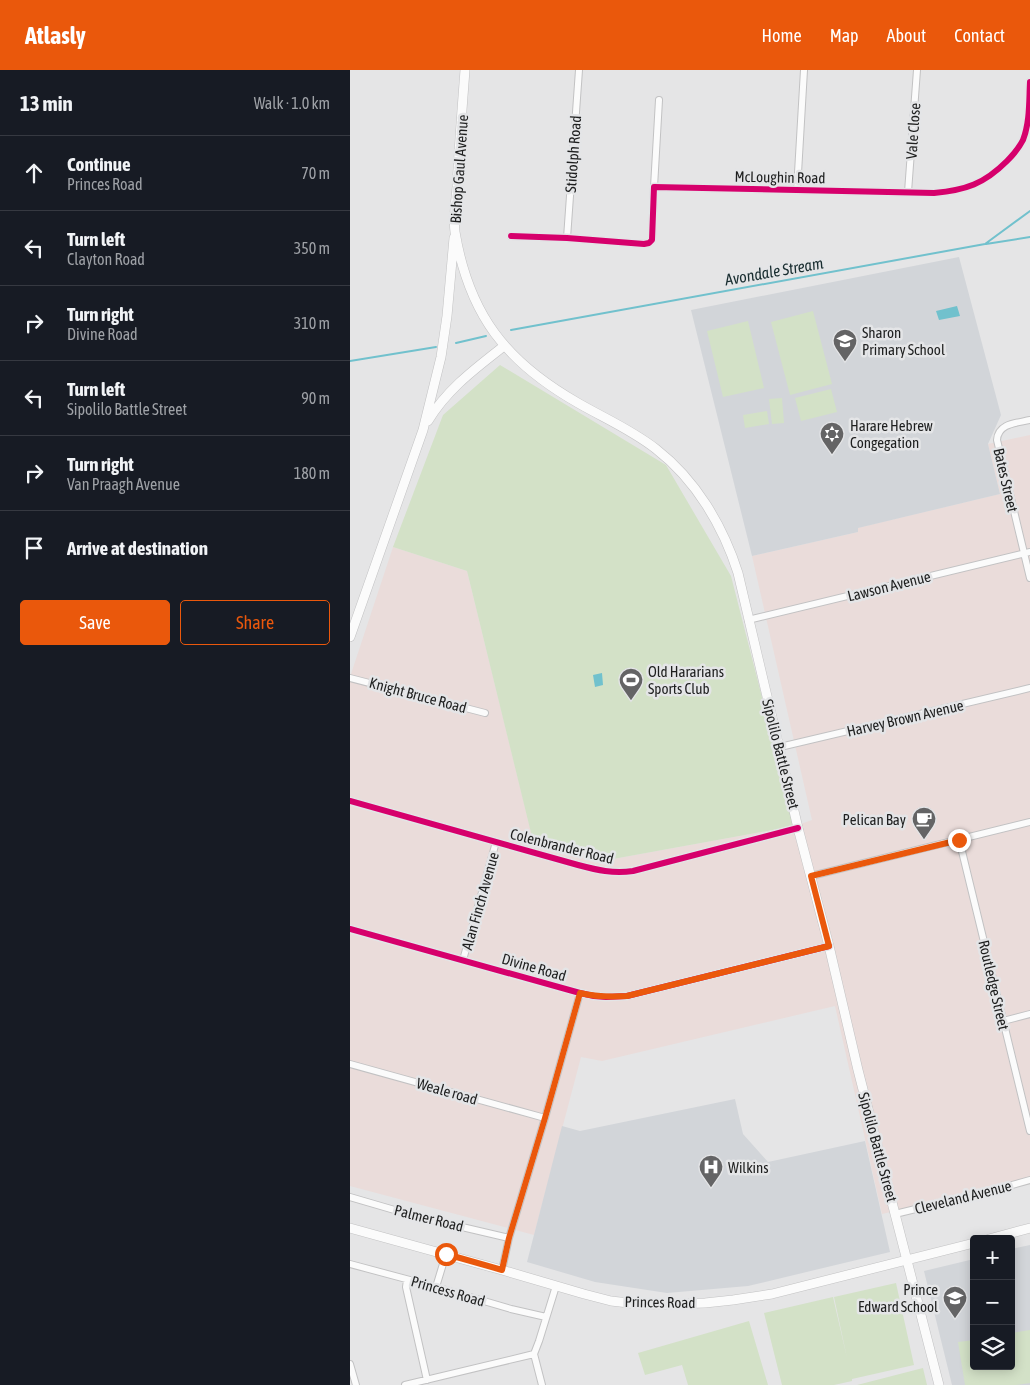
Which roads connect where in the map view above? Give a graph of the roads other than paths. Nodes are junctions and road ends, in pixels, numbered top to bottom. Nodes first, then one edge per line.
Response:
1 (465, 70) edge
2 (579, 70) edge
3 (804, 70) edge
4 (917, 70) edge
5 (1030, 82) edge
6 (659, 100) dead end
7 (654, 187) junction
8 (797, 190) junction
9 (908, 192) junction
10 (455, 230) junction
11 (511, 236) dead end
12 (567, 238) junction
13 (504, 346) junction
14 (1030, 420) edge
15 (423, 430) junction
16 (1027, 553) edge
17 (1030, 578) edge
18 (748, 620) junction
19 (350, 635) edge
20 (350, 678) edge
21 (1030, 688) edge
22 (485, 713) dead end
23 (780, 747) junction
24 (350, 801) edge
25 (1030, 822) edge
26 (798, 828) junction
27 (959, 840) junction
28 (496, 842) junction
29 (811, 876) junction
30 (350, 929) edge
31 (829, 946) junction
32 (463, 960) junction
33 (580, 993) junction
34 (1030, 1014) edge
35 (1003, 1022) junction
36 (350, 1064) edge
37 (545, 1118) junction
38 (1030, 1131) edge
39 (1030, 1180) edge
40 (350, 1196) edge
41 (896, 1214) junction
42 (350, 1228) edge
43 (1030, 1228) edge
44 (1004, 1235) edge
45 (509, 1238) junction
46 (970, 1244) edge
47 (446, 1254) junction
48 (907, 1260) junction
49 (350, 1264) edge
50 (502, 1270) junction
51 (407, 1280) junction
52 (556, 1286) junction
53 (436, 1287) junction
54 (546, 1317) junction
55 (534, 1354) junction
56 (350, 1364) edge
57 (427, 1380) junction
58 (356, 1385) edge
59 (405, 1385) edge
60 (542, 1385) edge
61 (939, 1385) edge

1 - 10 main road, Bishop Gaul Avenue
2 - 12 street, Stidolph Road
3 - 8 street
4 - 9 street, Vale Close
5 - 9 street, McLoughin Road
6 - 7 street
7 - 8 street, McLoughin Road
7 - 12 street
8 - 9 street, McLoughin Road
10 - 13 main road, Bishop Gaul Avenue
10 - 15 main road
11 - 12 street
13 - 15 main road
13 - 18 main road, Sipolilo Battle Street
14 - 16 street, Bates Street
15 - 19 main road
16 - 17 street, Bates Street
16 - 18 street, Lawson Avenue
18 - 23 main road, Sipolilo Battle Street
20 - 22 street, Knight Bruce Road
21 - 23 street, Harvey Brown Avenue
23 - 26 main road, Sipolilo Battle Street
24 - 28 street, Colenbrander Road
25 - 27 street
26 - 28 street, Colenbrander Road
26 - 29 main road, Sipolilo Battle Street
27 - 29 street
27 - 35 street, Routledge Street
28 - 32 street, Alan Finch Avenue
29 - 31 main road, Sipolilo Battle Street
30 - 32 street, Divine Road
31 - 33 street, Divine Road
31 - 41 main road, Sipolilo Battle Street
32 - 33 street, Divine Road
33 - 37 street
34 - 35 street
35 - 38 street, Routledge Street
36 - 37 street, Weale road
37 - 45 street
39 - 41 street, Cleveland Avenue
40 - 45 street, Palmer Road
41 - 48 main road, Sipolilo Battle Street
42 - 47 main road, Princes Road
43 - 44 main road
45 - 50 street
46 - 48 main road, Princes Road
47 - 50 main road, Princes Road
47 - 53 street
48 - 52 main road, Princes Road
48 - 61 main road, Sipolilo Battle Street
49 - 51 street, Princess Road
50 - 52 main road, Princes Road
51 - 53 street, Princess Road
51 - 57 street
52 - 54 street
53 - 54 street, Princess Road
54 - 55 street
55 - 57 street
55 - 60 street
56 - 58 street
57 - 59 street

